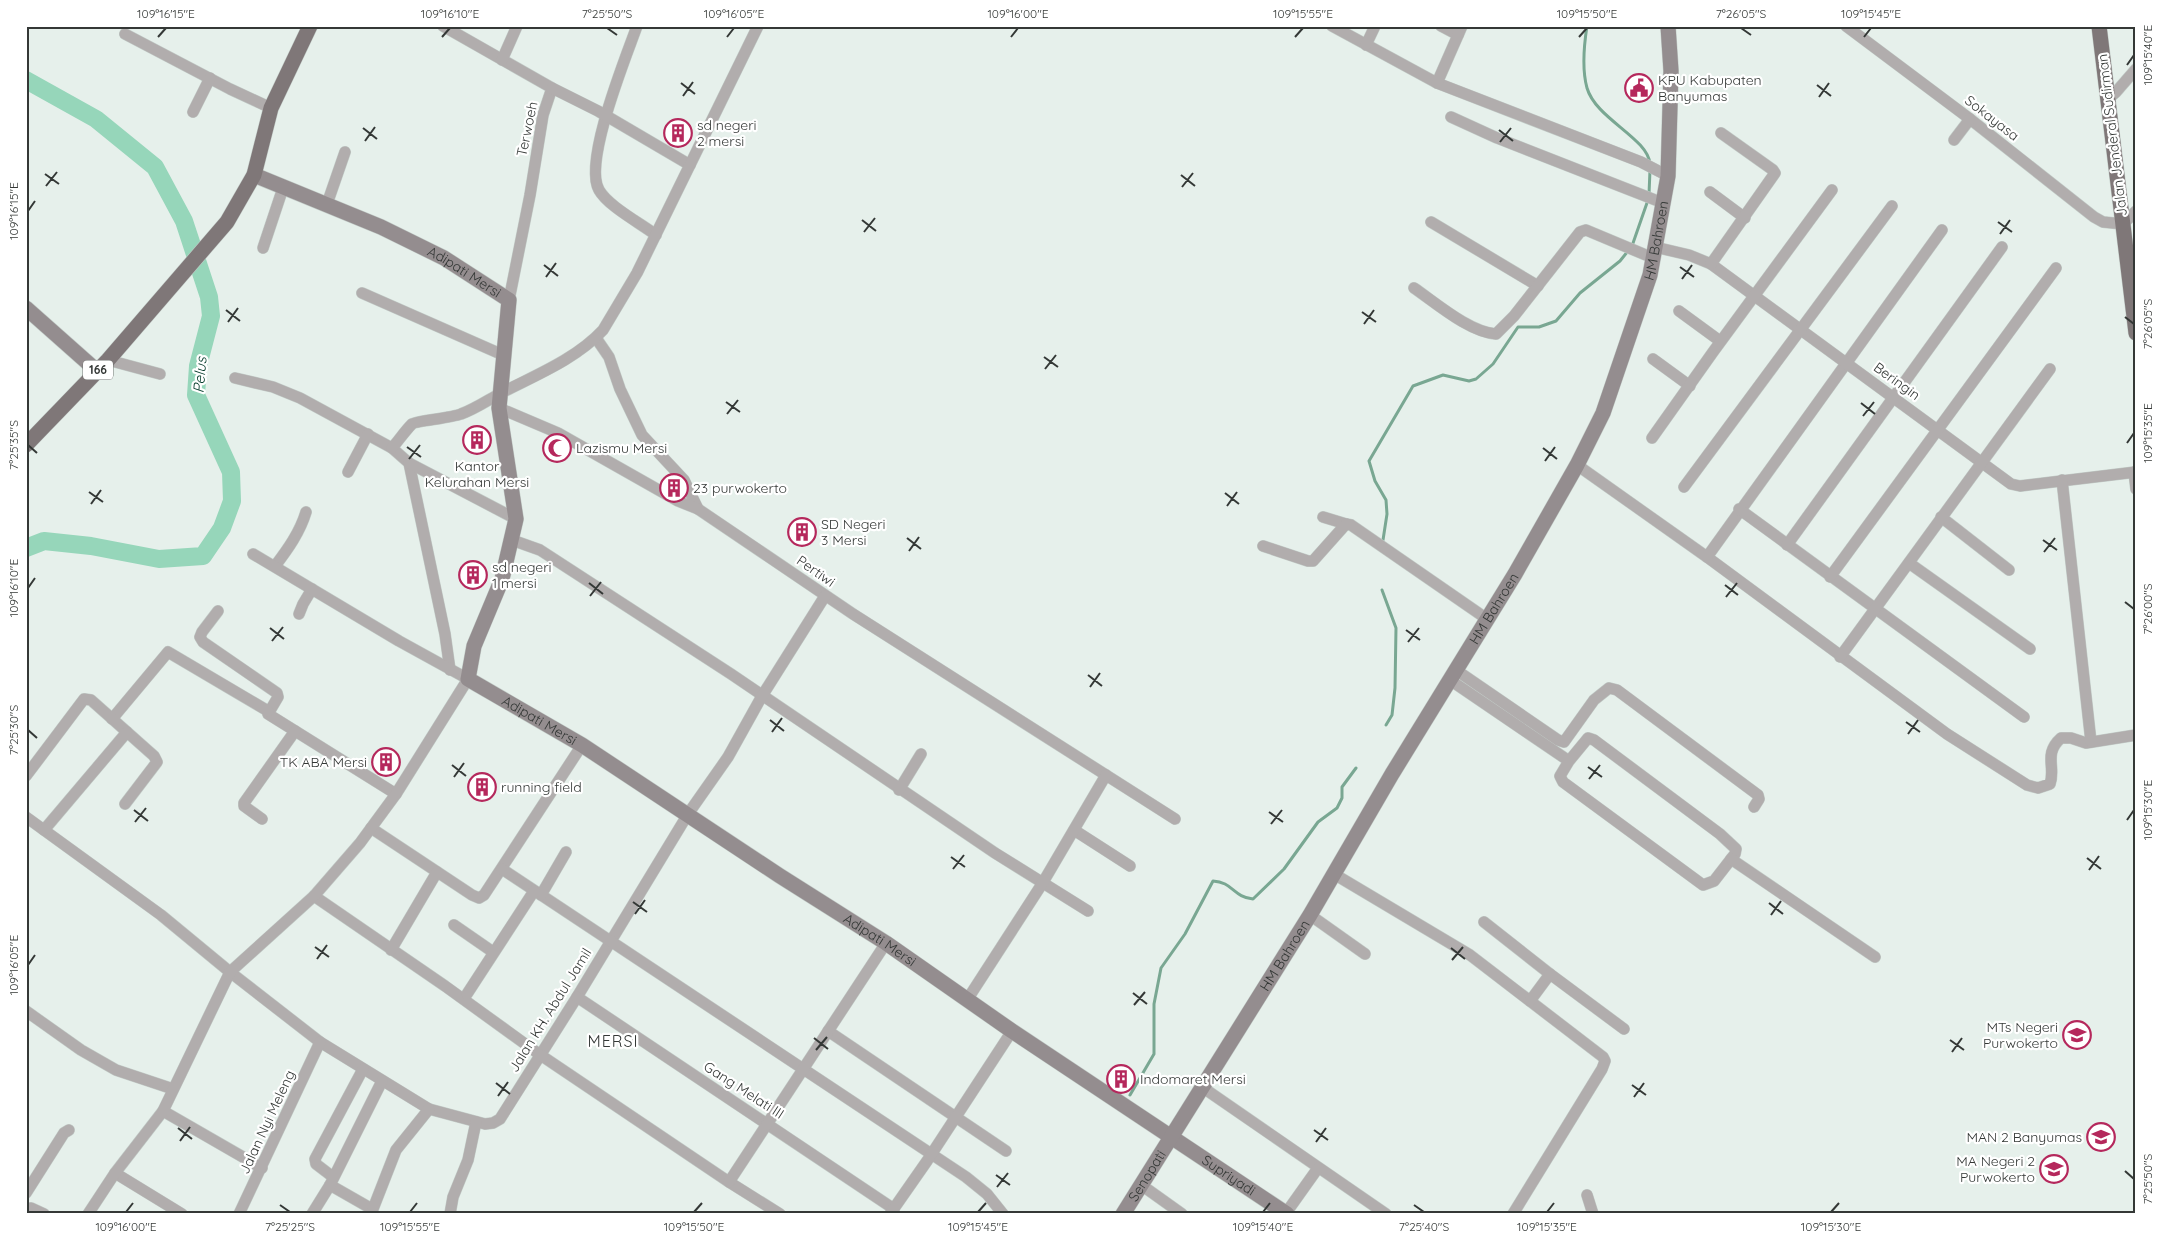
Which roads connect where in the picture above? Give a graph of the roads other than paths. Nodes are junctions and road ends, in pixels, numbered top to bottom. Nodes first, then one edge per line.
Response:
1 (310, 26) edge
2 (443, 26) edge
3 (517, 26) edge
4 (637, 26) edge
5 (758, 26) edge
6 (1332, 26) edge
7 (1375, 26) edge
8 (1441, 26) edge
9 (1668, 26) edge
10 (1846, 26) edge
11 (2099, 26) edge
12 (1460, 31) edge
13 (125, 34) dead end
14 (1366, 45) junction
15 (502, 60) junction
16 (2136, 69) edge
17 (210, 78) junction
18 (1437, 83) junction
19 (552, 88) junction
20 (2108, 99) junction
21 (271, 108) junction
22 (193, 112) dead end
23 (602, 113) junction
24 (1451, 117) dead end
25 (1970, 119) junction
26 (1721, 133) dead end
27 (1954, 140) dead end
28 (345, 152) dead end
29 (690, 165) junction
30 (1664, 174) junction
31 (254, 175) junction
32 (283, 188) junction
33 (1832, 190) dead end
34 (1710, 192) dead end
35 (1659, 201) junction
36 (327, 204) junction
37 (1892, 206) dead end
38 (2136, 211) edge
39 (1745, 218) junction
40 (1431, 222) dead end
41 (2123, 224) junction
42 (1942, 230) dead end
43 (656, 235) junction
44 (2002, 247) dead end
45 (263, 248) dead end
46 (1650, 253) junction
47 (1711, 264) junction
48 (2056, 268) dead end
49 (1538, 286) junction
50 (1414, 288) dead end
51 (362, 294) dead end
52 (1755, 295) junction
53 (509, 300) junction
54 (26, 308) edge
55 (1679, 311) dead end
56 (1800, 328) junction
57 (2136, 333) edge
58 (596, 338) junction
59 (1720, 341) junction
60 (504, 355) junction
61 (1653, 359) dead end
62 (108, 360) junction
63 (1845, 362) junction
64 (2050, 369) dead end
65 (97, 371) junction
66 (160, 374) dead end
67 (235, 378) dead end
68 (1690, 386) junction
69 (1893, 397) junction
70 (503, 405) junction
71 (1937, 429) junction
72 (368, 434) junction
73 (1652, 438) dead end
74 (26, 445) edge
75 (392, 448) junction
76 (1982, 461) junction
77 (409, 463) junction
78 (1577, 465) junction
79 (348, 472) dead end
80 (2135, 472) edge
81 (2062, 480) junction
82 (1684, 487) dead end
83 (2136, 489) edge
84 (698, 509) junction
85 (1739, 509) junction
86 (306, 512) dead end
87 (1323, 517) dead end
88 (1941, 517) junction
89 (516, 519) junction
90 (1346, 524) junction
91 (520, 542) junction
92 (1787, 545) junction
93 (1263, 546) dead end
94 (253, 554) dead end
95 (1707, 557) junction
96 (1909, 563) junction
97 (275, 566) junction
98 (2009, 570) dead end
99 (1830, 577) junction
100 (312, 589) junction
101 (825, 596) junction
102 (1875, 608) junction
103 (218, 611) dead end
104 (299, 614) dead end
105 (1487, 620) junction
106 (2030, 649) dead end
107 (1840, 657) junction
108 (450, 670) junction
109 (1453, 675) junction
110 (475, 683) junction
111 (762, 696) junction
112 (268, 711) junction
113 (2024, 717) dead end
114 (112, 719) junction
115 (295, 731) junction
116 (127, 732) junction
117 (2136, 735) edge
118 (2092, 742) junction
119 (582, 745) junction
120 (921, 754) dead end
121 (1569, 761) junction
122 (1106, 775) junction
123 (26, 776) edge
124 (899, 790) junction
125 (396, 794) junction
126 (125, 804) dead end
127 (1754, 807) dead end
128 (688, 814) junction
129 (26, 817) edge
130 (262, 819) dead end
131 (1175, 819) dead end
132 (44, 830) junction
133 (1074, 830) junction
134 (376, 831) junction
135 (566, 852) dead end
136 (1731, 859) junction
137 (1130, 866) dead end
138 (502, 869) junction
139 (437, 872) junction
140 (1334, 874) junction
141 (1042, 884) junction
142 (537, 893) junction
143 (316, 898) junction
144 (1088, 911) dead end
145 (1310, 915) junction
146 (1484, 922) dead end
147 (454, 925) dead end
148 (611, 942) junction
149 (886, 943) junction
150 (391, 950) junction
151 (493, 952) junction
152 (1366, 954) dead end
153 (1875, 957) dead end
154 (1550, 974) junction
155 (235, 976) junction
156 (467, 994) dead end
157 (576, 997) junction
158 (967, 1000) junction
159 (1530, 1001) junction
160 (26, 1011) edge
161 (1624, 1029) dead end
162 (828, 1031) junction
163 (1012, 1031) junction
164 (320, 1042) junction
165 (539, 1054) junction
166 (363, 1069) junction
167 (803, 1069) junction
168 (382, 1081) junction
169 (1202, 1087) junction
170 (173, 1089) junction
171 (430, 1110) junction
172 (168, 1114) junction
173 (956, 1118) junction
174 (476, 1122) junction
175 (768, 1124) junction
176 (69, 1130) dead end
177 (1171, 1138) junction
178 (1006, 1151) dead end
179 (932, 1154) junction
180 (262, 1168) junction
181 (1318, 1168) junction
182 (119, 1175) junction
183 (331, 1181) junction
184 (729, 1182) junction
185 (1140, 1184) junction
186 (26, 1193) edge
187 (1587, 1195) dead end
188 (31, 1208) dead end
189 (372, 1211) edge
190 (892, 1211) edge
191 (177, 1213) edge
192 (1287, 1213) edge
193 (44, 1214) edge
194 (88, 1214) edge
195 (239, 1214) edge
196 (312, 1214) edge
197 (450, 1214) edge
198 (780, 1214) edge
199 (1003, 1214) edge
200 (1122, 1214) edge
201 (1182, 1214) edge
202 (1385, 1214) edge
203 (1514, 1214) edge
204 (1593, 1214) edge

1 - 21 main road, 166
2 - 15 street, Terwoeh
3 - 15 street
4 - 23 street
5 - 29 street
6 - 14 street
7 - 14 street
8 - 12 street
9 - 30 street, HM Bahroen
10 - 25 street, Sokayasa
11 - 20 main road, Jalan Jenderal Sudirman
12 - 18 street
13 - 17 street
14 - 18 street
15 - 19 street, Terwoeh
16 - 20 street
17 - 21 street
17 - 22 street
18 - 30 street
19 - 23 street
19 - 53 street, Terwoeh
20 - 41 main road, Jalan Jenderal Sudirman
21 - 31 main road, 166
23 - 29 street
23 - 43 street
24 - 35 street
25 - 27 street
25 - 41 street, Sokayasa
26 - 39 street
28 - 36 street
29 - 43 street
30 - 35 street, HM Bahroen
31 - 32 street, Adipati Mersi
31 - 62 main road, 166
32 - 36 street, Adipati Mersi
32 - 45 street
33 - 52 street
34 - 39 street
35 - 46 street, HM Bahroen
36 - 53 street, Adipati Mersi
37 - 56 street
38 - 41 street
39 - 47 street
40 - 49 street
41 - 57 main road, Jalan Jenderal Sudirman
42 - 63 street
43 - 58 street
44 - 69 street
46 - 47 street, Beringin
46 - 49 street, Beringin
46 - 78 street, HM Bahroen
47 - 52 street, Beringin
48 - 71 street
49 - 50 street
51 - 60 street
52 - 56 street, Beringin
52 - 59 street
53 - 60 street, Adipati Mersi
54 - 65 street
55 - 59 street
56 - 63 street, Beringin
56 - 82 street
58 - 70 street
58 - 84 street
59 - 68 street
60 - 70 street, Adipati Mersi
61 - 68 street
62 - 65 main road, 166
62 - 66 street
63 - 69 street, Beringin
63 - 85 street
64 - 76 street
65 - 74 main road, 166
67 - 72 street
68 - 73 street
69 - 71 street, Beringin
69 - 92 street
70 - 75 street
70 - 84 street, Pertiwi
70 - 89 street, Adipati Mersi
71 - 76 street, Beringin
71 - 99 street
72 - 75 street
72 - 79 street
75 - 77 street
76 - 81 street, Beringin
76 - 88 street
77 - 89 street
77 - 108 street
78 - 95 street
78 - 105 street, HM Bahroen
80 - 81 street, Beringin
80 - 83 street
81 - 118 street
84 - 101 street, Pertiwi
85 - 92 street
85 - 95 street
86 - 97 street
87 - 90 street
88 - 96 street
88 - 98 street
89 - 91 street, Adipati Mersi
90 - 93 street
90 - 105 street
91 - 110 street, Adipati Mersi
91 - 111 street
92 - 99 street
94 - 97 street
95 - 107 street
96 - 102 street
96 - 106 street
97 - 100 street
99 - 102 street
100 - 104 street
100 - 108 street
101 - 111 street, Jalan KH. Abdul Jamil
101 - 122 street, Pertiwi
102 - 107 street
102 - 113 street
103 - 112 street
105 - 109 street, HM Bahroen
107 - 118 street
108 - 110 street
109 - 121 street
109 - 127 street
109 - 140 street, HM Bahroen
110 - 119 street, Adipati Mersi
110 - 125 street
111 - 124 street
111 - 128 street, Jalan KH. Abdul Jamil
112 - 114 street
112 - 115 street
114 - 116 street
114 - 123 street
115 - 125 street
115 - 130 street
116 - 126 street
116 - 132 street
117 - 118 street
119 - 128 street, Adipati Mersi
119 - 138 street
120 - 124 street
121 - 136 street
121 - 136 street
122 - 131 street, Pertiwi
122 - 133 street
124 - 141 street
125 - 134 street
128 - 148 street, Jalan KH. Abdul Jamil
128 - 149 street, Adipati Mersi
129 - 132 street, Jalan KH. Abdul Jamil
132 - 155 street, Jalan KH. Abdul Jamil
133 - 137 street
133 - 141 street
134 - 139 street
134 - 143 street
135 - 142 street
136 - 153 street
138 - 139 street
138 - 142 street
139 - 150 street
140 - 145 street, HM Bahroen
140 - 159 street
141 - 144 street
141 - 158 street
142 - 148 street
142 - 151 street
143 - 150 street
143 - 155 street
145 - 152 street
145 - 169 street, HM Bahroen
146 - 154 street
147 - 151 street
148 - 157 street, Jalan KH. Abdul Jamil
148 - 167 street
149 - 158 street, Adipati Mersi
149 - 162 street
150 - 165 street
151 - 156 street
154 - 159 street
154 - 161 street
155 - 164 street, Jalan KH. Abdul Jamil
155 - 170 street
157 - 165 street, Jalan KH. Abdul Jamil
157 - 175 street, Gang Melati III
158 - 163 street, Adipati Mersi
159 - 203 street
160 - 170 street
162 - 167 street
162 - 173 street
163 - 173 street
163 - 177 street, Adipati Mersi
164 - 166 street, Jalan KH. Abdul Jamil
164 - 180 street, Jalan Nyi Meleng
165 - 174 street, Jalan KH. Abdul Jamil
165 - 184 street
166 - 168 street, Jalan KH. Abdul Jamil
166 - 183 street
167 - 175 street
167 - 179 street
168 - 171 street, Jalan KH. Abdul Jamil
168 - 183 street
169 - 177 street, HM Bahroen
169 - 181 street
170 - 172 street
171 - 174 street, Jalan KH. Abdul Jamil
171 - 189 street
172 - 180 street
172 - 182 street
173 - 178 street
173 - 179 street
174 - 197 street
175 - 184 street
175 - 190 street, Gang Melati III
176 - 186 street
177 - 185 street, Senopati
177 - 192 street, Supriyadi
179 - 190 street
179 - 199 street
180 - 195 street, Jalan Nyi Meleng
181 - 192 street
181 - 202 street
182 - 191 street
182 - 194 street
183 - 189 street
183 - 196 street
184 - 198 street
185 - 200 street, Senopati
185 - 201 street
187 - 204 street
188 - 193 street

